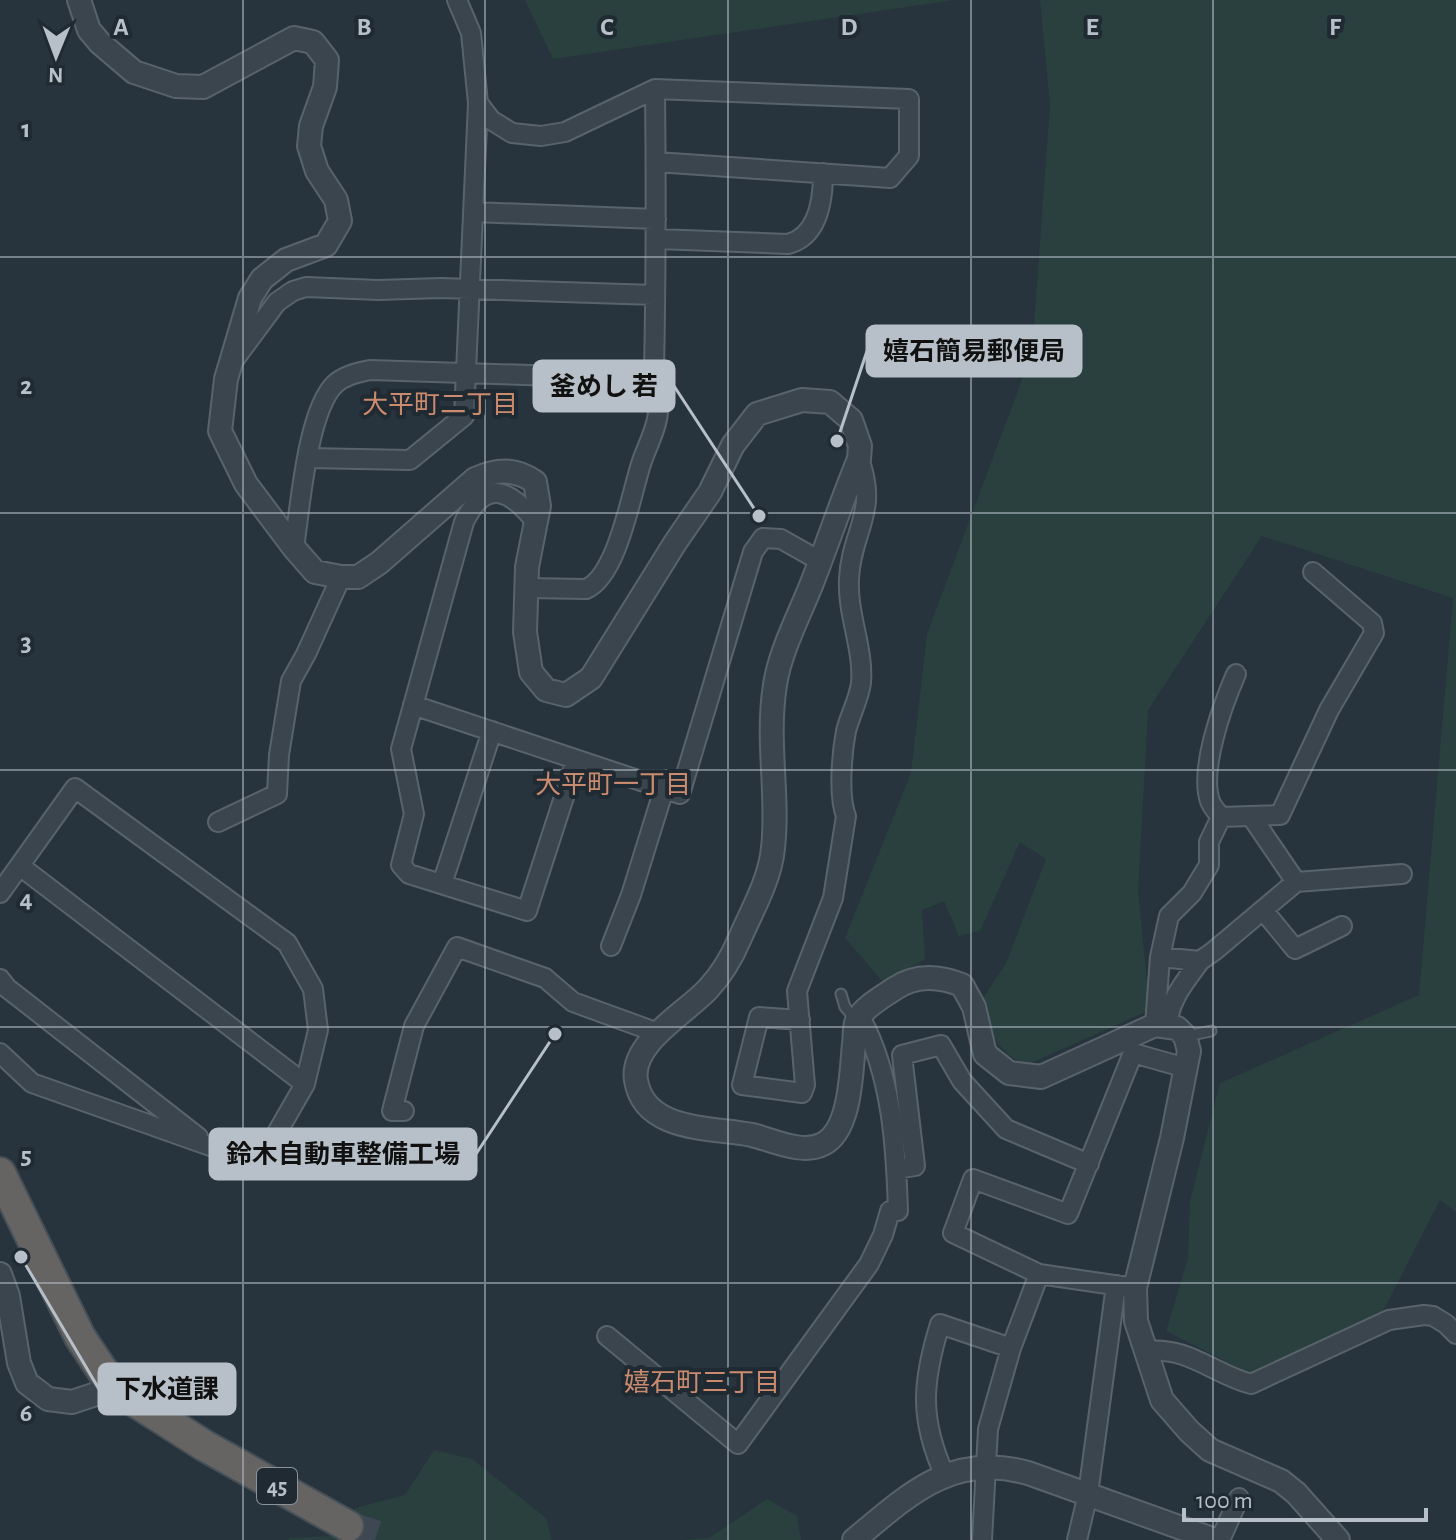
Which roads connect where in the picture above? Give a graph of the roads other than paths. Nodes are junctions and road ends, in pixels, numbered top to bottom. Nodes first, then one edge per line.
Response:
1 (79, 0) edge
2 (457, 0) edge
3 (655, 89) junction
4 (478, 103) junction
5 (656, 162) junction
6 (823, 173) junction
7 (473, 212) junction
8 (656, 219) junction
9 (657, 239) junction
10 (471, 289) junction
11 (655, 295) junction
12 (230, 365) junction
13 (467, 373) junction
14 (654, 379) junction
15 (308, 458) junction
16 (859, 459) junction
17 (536, 522) junction
18 (294, 548) junction
19 (820, 561) junction
20 (1313, 572) dead end
21 (341, 577) junction
22 (526, 588) junction
23 (1236, 674) dead end
24 (413, 705) junction
25 (492, 731) junction
26 (576, 760) junction
27 (664, 789) junction
28 (1251, 816) junction
29 (1221, 817) junction
30 (218, 822) dead end
31 (20, 866) junction
32 (1402, 874) dead end
33 (1296, 882) junction
34 (442, 884) junction
35 (0, 893) edge
36 (1263, 910) junction
37 (1342, 926) dead end
38 (611, 946) dead end
39 (1160, 957) junction
40 (1200, 961) junction
41 (0, 979) edge
42 (841, 994) dead end
43 (858, 1019) junction
44 (800, 1020) junction
45 (1169, 1029) junction
46 (1211, 1031) dead end
47 (658, 1033) junction
48 (0, 1053) edge
49 (1186, 1068) junction
50 (305, 1084) junction
51 (404, 1111) dead end
52 (210, 1146) junction
53 (1089, 1164) junction
54 (896, 1169) junction
55 (0, 1173) edge
56 (0, 1274) edge
57 (1039, 1274) junction
58 (1126, 1287) junction
59 (1456, 1334) edge
60 (607, 1336) dead end
61 (1011, 1348) junction
62 (1146, 1351) junction
63 (114, 1388) junction
64 (987, 1466) junction
65 (945, 1476) junction
66 (1088, 1494) junction
67 (1239, 1498) dead end
68 (348, 1526) tunnel mouth
69 (854, 1540) edge
70 (982, 1540) edge
71 (1077, 1540) edge
72 (1218, 1540) edge
73 (1338, 1540) edge

1 - 12 street
2 - 4 street
3 - 4 street
3 - 5 street
3 - 6 street
4 - 7 street
5 - 6 street
5 - 8 street
6 - 9 street
7 - 8 street
7 - 10 street
8 - 9 street
9 - 11 street
10 - 11 street
10 - 12 street
10 - 13 street
11 - 14 street
12 - 18 street
13 - 14 street
13 - 15 street
13 - 15 street
14 - 22 street
15 - 18 street
16 - 19 street
16 - 22 street
16 - 44 street
17 - 21 street
17 - 22 street
17 - 24 street
18 - 21 street
19 - 27 street
19 - 47 street
20 - 28 street
21 - 30 street
23 - 29 street
24 - 25 street
24 - 34 street
25 - 26 street
25 - 34 street
26 - 27 street
26 - 34 street
27 - 38 street
28 - 29 street
28 - 33 street
29 - 39 street
31 - 35 street
31 - 50 street
31 - 50 street
32 - 33 street
33 - 36 street
36 - 37 street
36 - 40 street
39 - 40 street
39 - 45 street
40 - 45 street
41 - 52 street
42 - 43 lane
43 - 45 street
43 - 47 street
43 - 54 street
44 - 44 street
45 - 46 lane
45 - 49 street
47 - 51 street
48 - 52 street
49 - 53 street
49 - 58 street
50 - 52 street
53 - 54 street
53 - 57 street
54 - 60 street
55 - 63 highway, 45
56 - 63 street
57 - 58 street
57 - 61 street
58 - 62 street
58 - 66 street
59 - 62 street
61 - 64 street
61 - 65 street
62 - 73 street
63 - 68 highway, 45
64 - 65 street
64 - 66 street
64 - 70 street
65 - 69 street
66 - 71 street
66 - 72 street
67 - 72 street

